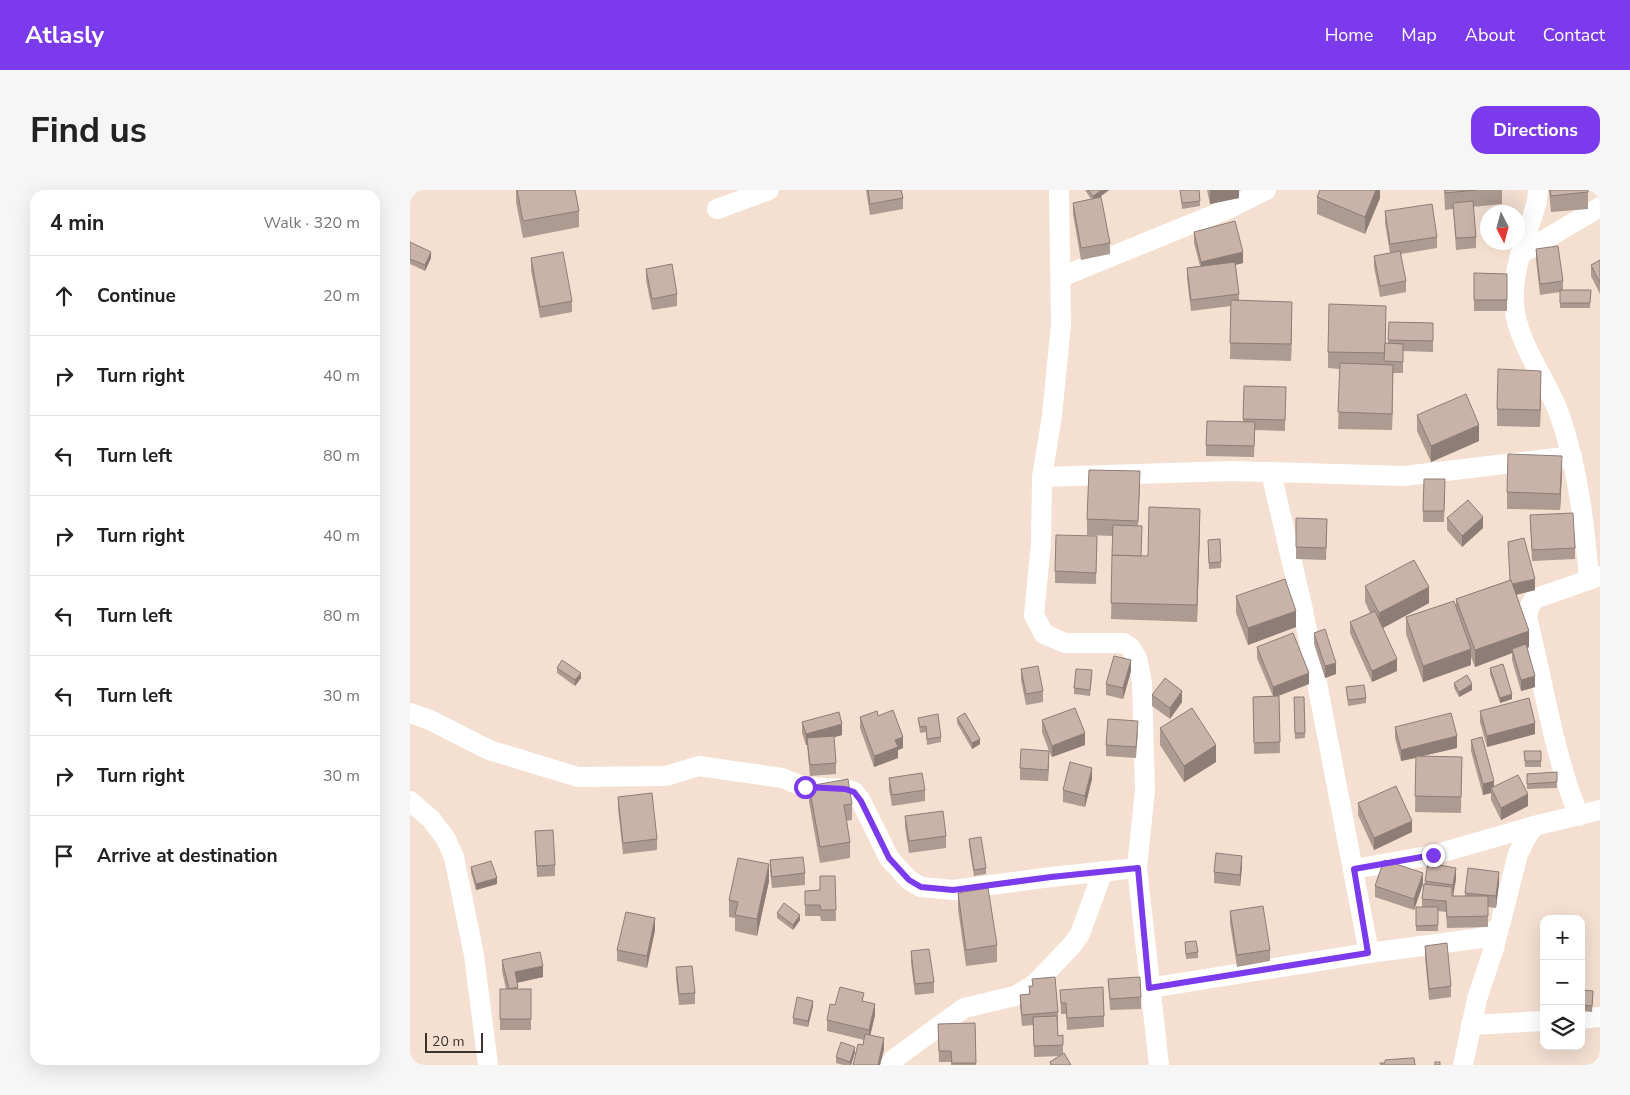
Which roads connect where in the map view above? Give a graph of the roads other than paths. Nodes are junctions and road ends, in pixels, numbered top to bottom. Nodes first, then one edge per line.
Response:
1 (769, 190) edge
2 (1059, 190) edge
3 (1266, 190) edge
4 (1538, 190) edge
5 (738, 195) edge
6 (1600, 207) edge
7 (717, 209) dead end
8 (1522, 253) junction
9 (1061, 277) junction
10 (1572, 456) junction
11 (1271, 473) junction
12 (1042, 477) junction
13 (1594, 578) edge
14 (410, 713) edge
15 (410, 801) edge
16 (1600, 810) edge
17 (1579, 816) junction
18 (1534, 826) junction
19 (1138, 868) junction
20 (1354, 869) junction
21 (1103, 871) junction
22 (1499, 928) junction
23 (1368, 953) junction
24 (1149, 988) junction
25 (1600, 1017) edge
26 (1585, 1018) edge
27 (1540, 1021) edge
28 (1471, 1025) junction
29 (488, 1065) edge
30 (890, 1065) edge
31 (1158, 1065) edge
32 (1463, 1065) edge

1 - 5 street
2 - 9 street
3 - 9 street
4 - 8 street
5 - 7 street
6 - 8 street
8 - 10 street
9 - 12 street
10 - 11 street
10 - 13 street
11 - 12 street
11 - 20 street
12 - 19 street
13 - 17 street
14 - 21 street
15 - 29 street
16 - 17 street
17 - 18 street
18 - 20 street
18 - 22 street
19 - 21 street
19 - 24 street
20 - 23 street
21 - 30 street
22 - 23 street
22 - 28 street
23 - 24 street
24 - 31 street
25 - 26 street
27 - 28 street
28 - 32 street

